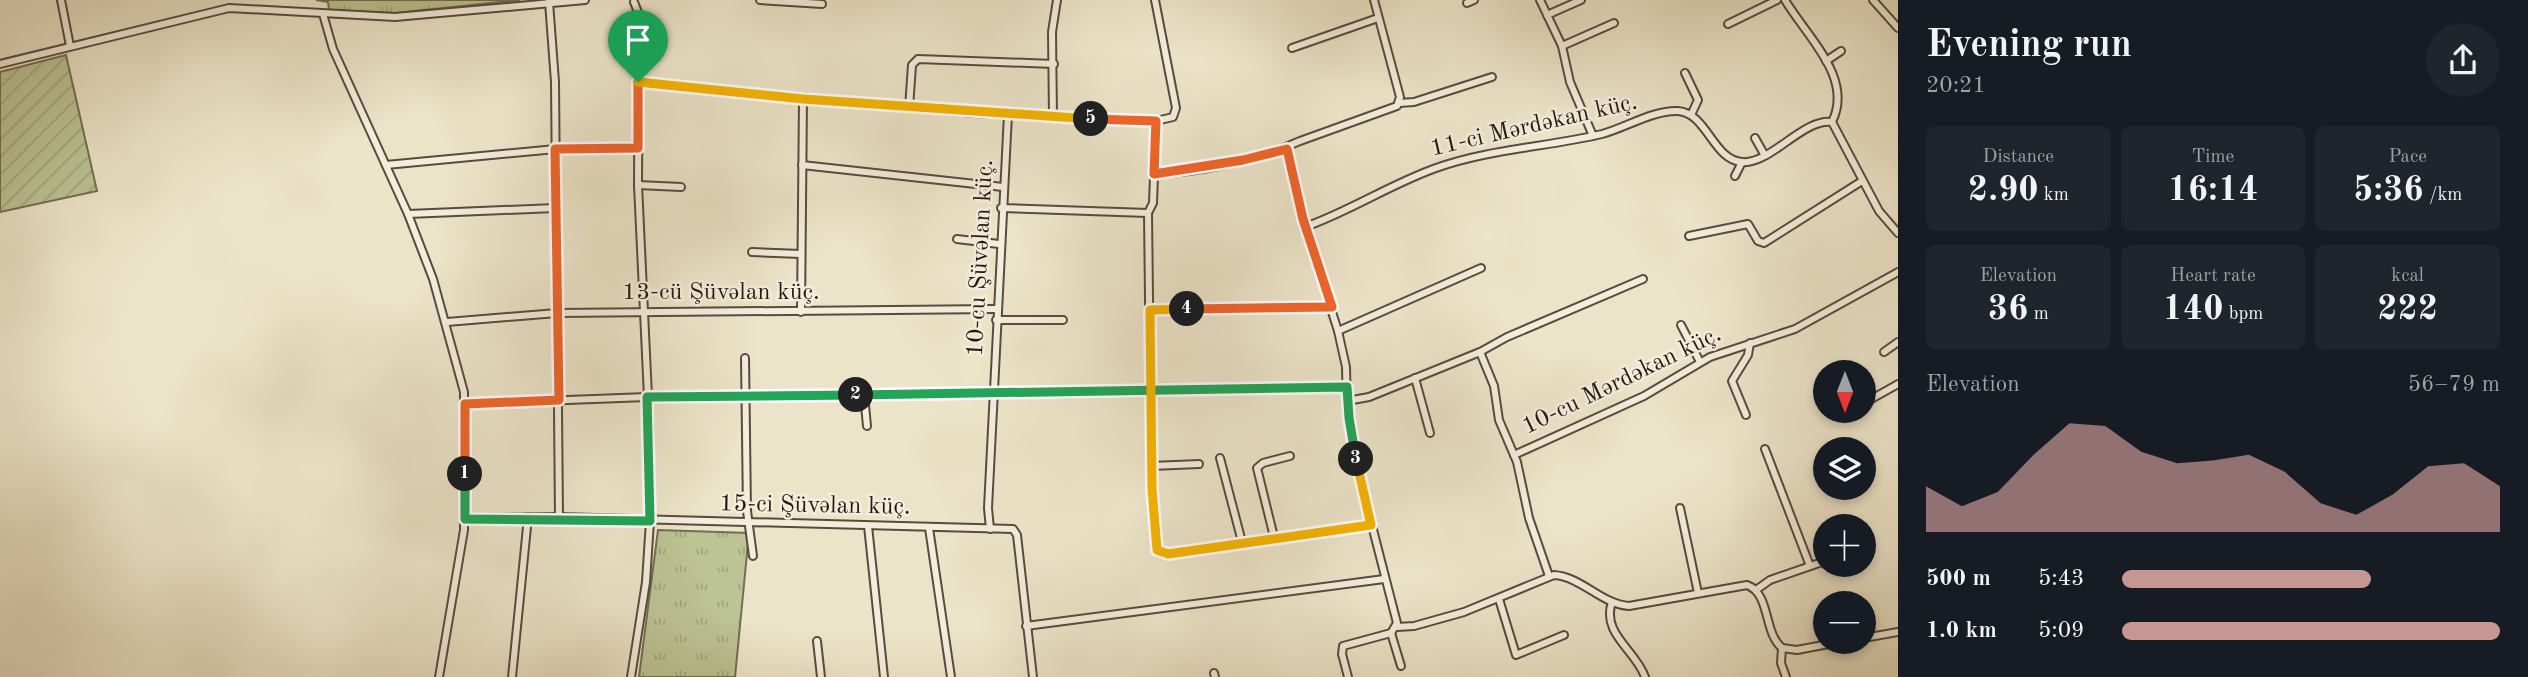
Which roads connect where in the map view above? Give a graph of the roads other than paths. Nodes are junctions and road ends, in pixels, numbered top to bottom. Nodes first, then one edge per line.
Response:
1 (61, 0) edge
2 (585, 0) edge
3 (760, 0) edge
4 (1058, 0) edge
5 (1155, 0) edge
6 (1374, 0) edge
7 (1540, 0) edge
8 (1581, 0) edge
9 (1777, 0) edge
10 (1785, 0) edge
11 (1873, 0) edge
12 (633, 1) edge
13 (549, 2) junction
14 (229, 4) edge
15 (822, 4) dead end
16 (323, 14) junction
17 (1547, 15) junction
18 (1378, 19) junction
19 (1614, 23) dead end
20 (1728, 24) dead end
21 (1898, 28) edge
22 (70, 46) junction
23 (1562, 46) junction
24 (1292, 48) dead end
25 (1841, 51) dead end
26 (1826, 61) junction
27 (0, 64) edge
28 (1054, 64) junction
29 (1685, 73) dead end
30 (1492, 76) dead end
31 (638, 82) junction
32 (803, 99) junction
33 (1399, 103) junction
34 (909, 108) junction
35 (1008, 115) junction
36 (1691, 115) junction
37 (1053, 117) junction
38 (1156, 121) junction
39 (1832, 122) junction
40 (1593, 136) junction
41 (1755, 138) dead end
42 (638, 148) junction
43 (555, 149) junction
44 (1287, 149) junction
45 (1764, 154) junction
46 (1742, 162) junction
47 (386, 165) junction
48 (802, 165) junction
49 (1154, 174) junction
50 (1735, 176) dead end
51 (1862, 181) junction
52 (638, 185) junction
53 (681, 187) dead end
54 (1003, 187) junction
55 (555, 208) junction
56 (1001, 208) junction
57 (1148, 213) junction
58 (408, 214) junction
59 (1305, 226) junction
60 (1898, 233) edge
61 (1689, 236) dead end
62 (957, 239) dead end
63 (999, 244) junction
64 (752, 252) dead end
65 (801, 254) junction
66 (1481, 268) dead end
67 (1898, 272) edge
68 (1643, 279) dead end
69 (1332, 307) junction
70 (996, 309) junction
71 (1150, 310) junction
72 (801, 312) junction
73 (556, 313) junction
74 (642, 313) junction
75 (996, 320) junction
76 (1063, 320) dead end
77 (447, 322) junction
78 (1681, 325) dead end
79 (1338, 331) junction
80 (1898, 342) edge
81 (1750, 343) junction
82 (1480, 352) junction
83 (1884, 352) dead end
84 (745, 358) dead end
85 (1700, 362) junction
86 (1415, 378) junction
87 (1898, 384) edge
88 (1347, 387) junction
89 (1150, 390) junction
90 (993, 392) junction
91 (864, 395) junction
92 (1876, 396) edge
93 (647, 397) junction
94 (745, 397) junction
95 (559, 400) junction
96 (1347, 401) junction
97 (465, 404) junction
98 (1746, 415) dead end
99 (867, 426) dead end
100 (1430, 433) dead end
101 (1765, 449) dead end
102 (1514, 454) junction
103 (1290, 456) dead end
104 (1220, 458) dead end
105 (1199, 464) dead end
106 (1151, 466) junction
107 (1680, 508) dead end
108 (528, 517) junction
109 (559, 517) junction
110 (465, 519) junction
111 (650, 521) junction
112 (750, 524) junction
113 (1371, 525) junction
114 (868, 526) junction
115 (929, 528) junction
116 (990, 529) junction
117 (1274, 537) junction
118 (1242, 542) junction
119 (753, 556) dead end
120 (1813, 565) edge
121 (1810, 566) junction
122 (1549, 576) junction
123 (1384, 579) junction
124 (1756, 590) junction
125 (1698, 593) junction
126 (1499, 599) junction
127 (1612, 602) junction
128 (1026, 625) junction
129 (1397, 627) junction
130 (1898, 632) edge
131 (1391, 633) junction
132 (1564, 635) dead end
133 (1876, 636) edge
134 (817, 641) dead end
135 (1813, 647) edge
136 (1782, 648) junction
137 (1401, 666) dead end
138 (439, 677) edge
139 (512, 677) edge
140 (631, 677) edge
141 (821, 677) edge
142 (884, 677) edge
143 (951, 677) edge
144 (1033, 677) edge
145 (1348, 677) edge
146 (1645, 677) edge
147 (1786, 677) edge

1 - 22 street
2 - 13 street
3 - 15 street
4 - 28 street
5 - 38 street
6 - 18 street
7 - 17 street
8 - 17 street
9 - 20 street
10 - 26 street
11 - 21 street
12 - 31 street
13 - 16 street
13 - 43 street
14 - 16 street
14 - 22 street
16 - 47 street
17 - 23 street
18 - 24 street
18 - 33 street
19 - 23 street
22 - 27 street
23 - 40 street
25 - 26 street
26 - 39 street
28 - 34 street
28 - 37 street
29 - 36 street
30 - 33 street
31 - 32 street
31 - 42 street
32 - 34 street
32 - 48 street
33 - 44 street
34 - 35 street
35 - 37 street
35 - 54 street, 10-cu Şüvəlan küç.
36 - 40 street, 11-ci Mərdəkan küç.
36 - 46 street
37 - 38 street
38 - 49 street
39 - 45 street
39 - 51 street
40 - 59 street, 11-ci Mərdəkan küç.
41 - 45 street
42 - 43 street
42 - 52 street
43 - 47 street
43 - 55 street
44 - 49 street
44 - 59 street
45 - 46 street
46 - 50 street
47 - 58 street
48 - 54 street
48 - 65 street
49 - 57 street
51 - 60 street
51 - 61 street
52 - 53 street
52 - 74 street
54 - 56 street, 10-cu Şüvəlan küç.
55 - 58 street
55 - 73 street
56 - 57 street
56 - 63 street, 10-cu Şüvəlan küç.
57 - 71 street
58 - 77 street
59 - 69 street
62 - 63 street
63 - 70 street, 10-cu Şüvəlan küç.
64 - 65 street
65 - 72 street
66 - 79 street
67 - 81 street, 10-cu Mərdəkan küç.
68 - 82 street
69 - 71 street
69 - 79 street
70 - 72 street, 13-cü Şüvəlan küç.
70 - 75 street, 10-cu Şüvəlan küç.
71 - 89 street
72 - 74 street, 13-cü Şüvəlan küç.
73 - 74 street, 13-cü Şüvəlan küç.
73 - 77 street, 13-cü Şüvəlan küç.
73 - 95 street
74 - 93 street
75 - 76 street
75 - 90 street, 10-cu Şüvəlan küç.
77 - 97 street
78 - 85 street
79 - 88 street
80 - 83 street
81 - 85 street, 10-cu Mərdəkan küç.
81 - 98 street
82 - 86 street
82 - 102 street
84 - 94 street
85 - 102 street, 10-cu Mərdəkan küç.
86 - 96 street
86 - 100 street
87 - 92 street
88 - 89 street
88 - 96 street
89 - 90 street
89 - 106 street
90 - 91 street
90 - 116 street, 10-cu Şüvəlan küç.
91 - 94 street
91 - 99 street
93 - 94 street
93 - 95 street
93 - 111 street
94 - 112 street
95 - 97 street
95 - 109 street
96 - 113 street
97 - 110 street
101 - 121 street
102 - 122 street
103 - 117 street
104 - 118 street
105 - 106 street
106 - 118 street
107 - 125 street
108 - 109 street, 15-ci Şüvəlan küç.
108 - 110 street, 15-ci Şüvəlan küç.
108 - 139 street
109 - 111 street, 15-ci Şüvəlan küç.
110 - 138 street
111 - 112 street, 15-ci Şüvəlan küç.
111 - 140 street
112 - 114 street, 15-ci Şüvəlan küç.
112 - 119 street
113 - 117 street
113 - 123 street
114 - 115 street, 15-ci Şüvəlan küç.
114 - 142 street
115 - 116 street, 15-ci Şüvəlan küç.
115 - 143 street
116 - 128 street, 15-ci Şüvəlan küç.
117 - 118 street
120 - 121 street
121 - 124 street
122 - 126 street
122 - 127 street
123 - 128 street
123 - 129 street
124 - 125 street
124 - 136 street
125 - 127 street
126 - 129 street
126 - 132 street
127 - 146 street
128 - 144 street, 15-ci Şüvəlan küç.
129 - 131 street
130 - 133 street
131 - 137 street
131 - 145 street
134 - 141 street
135 - 136 street
136 - 147 street

